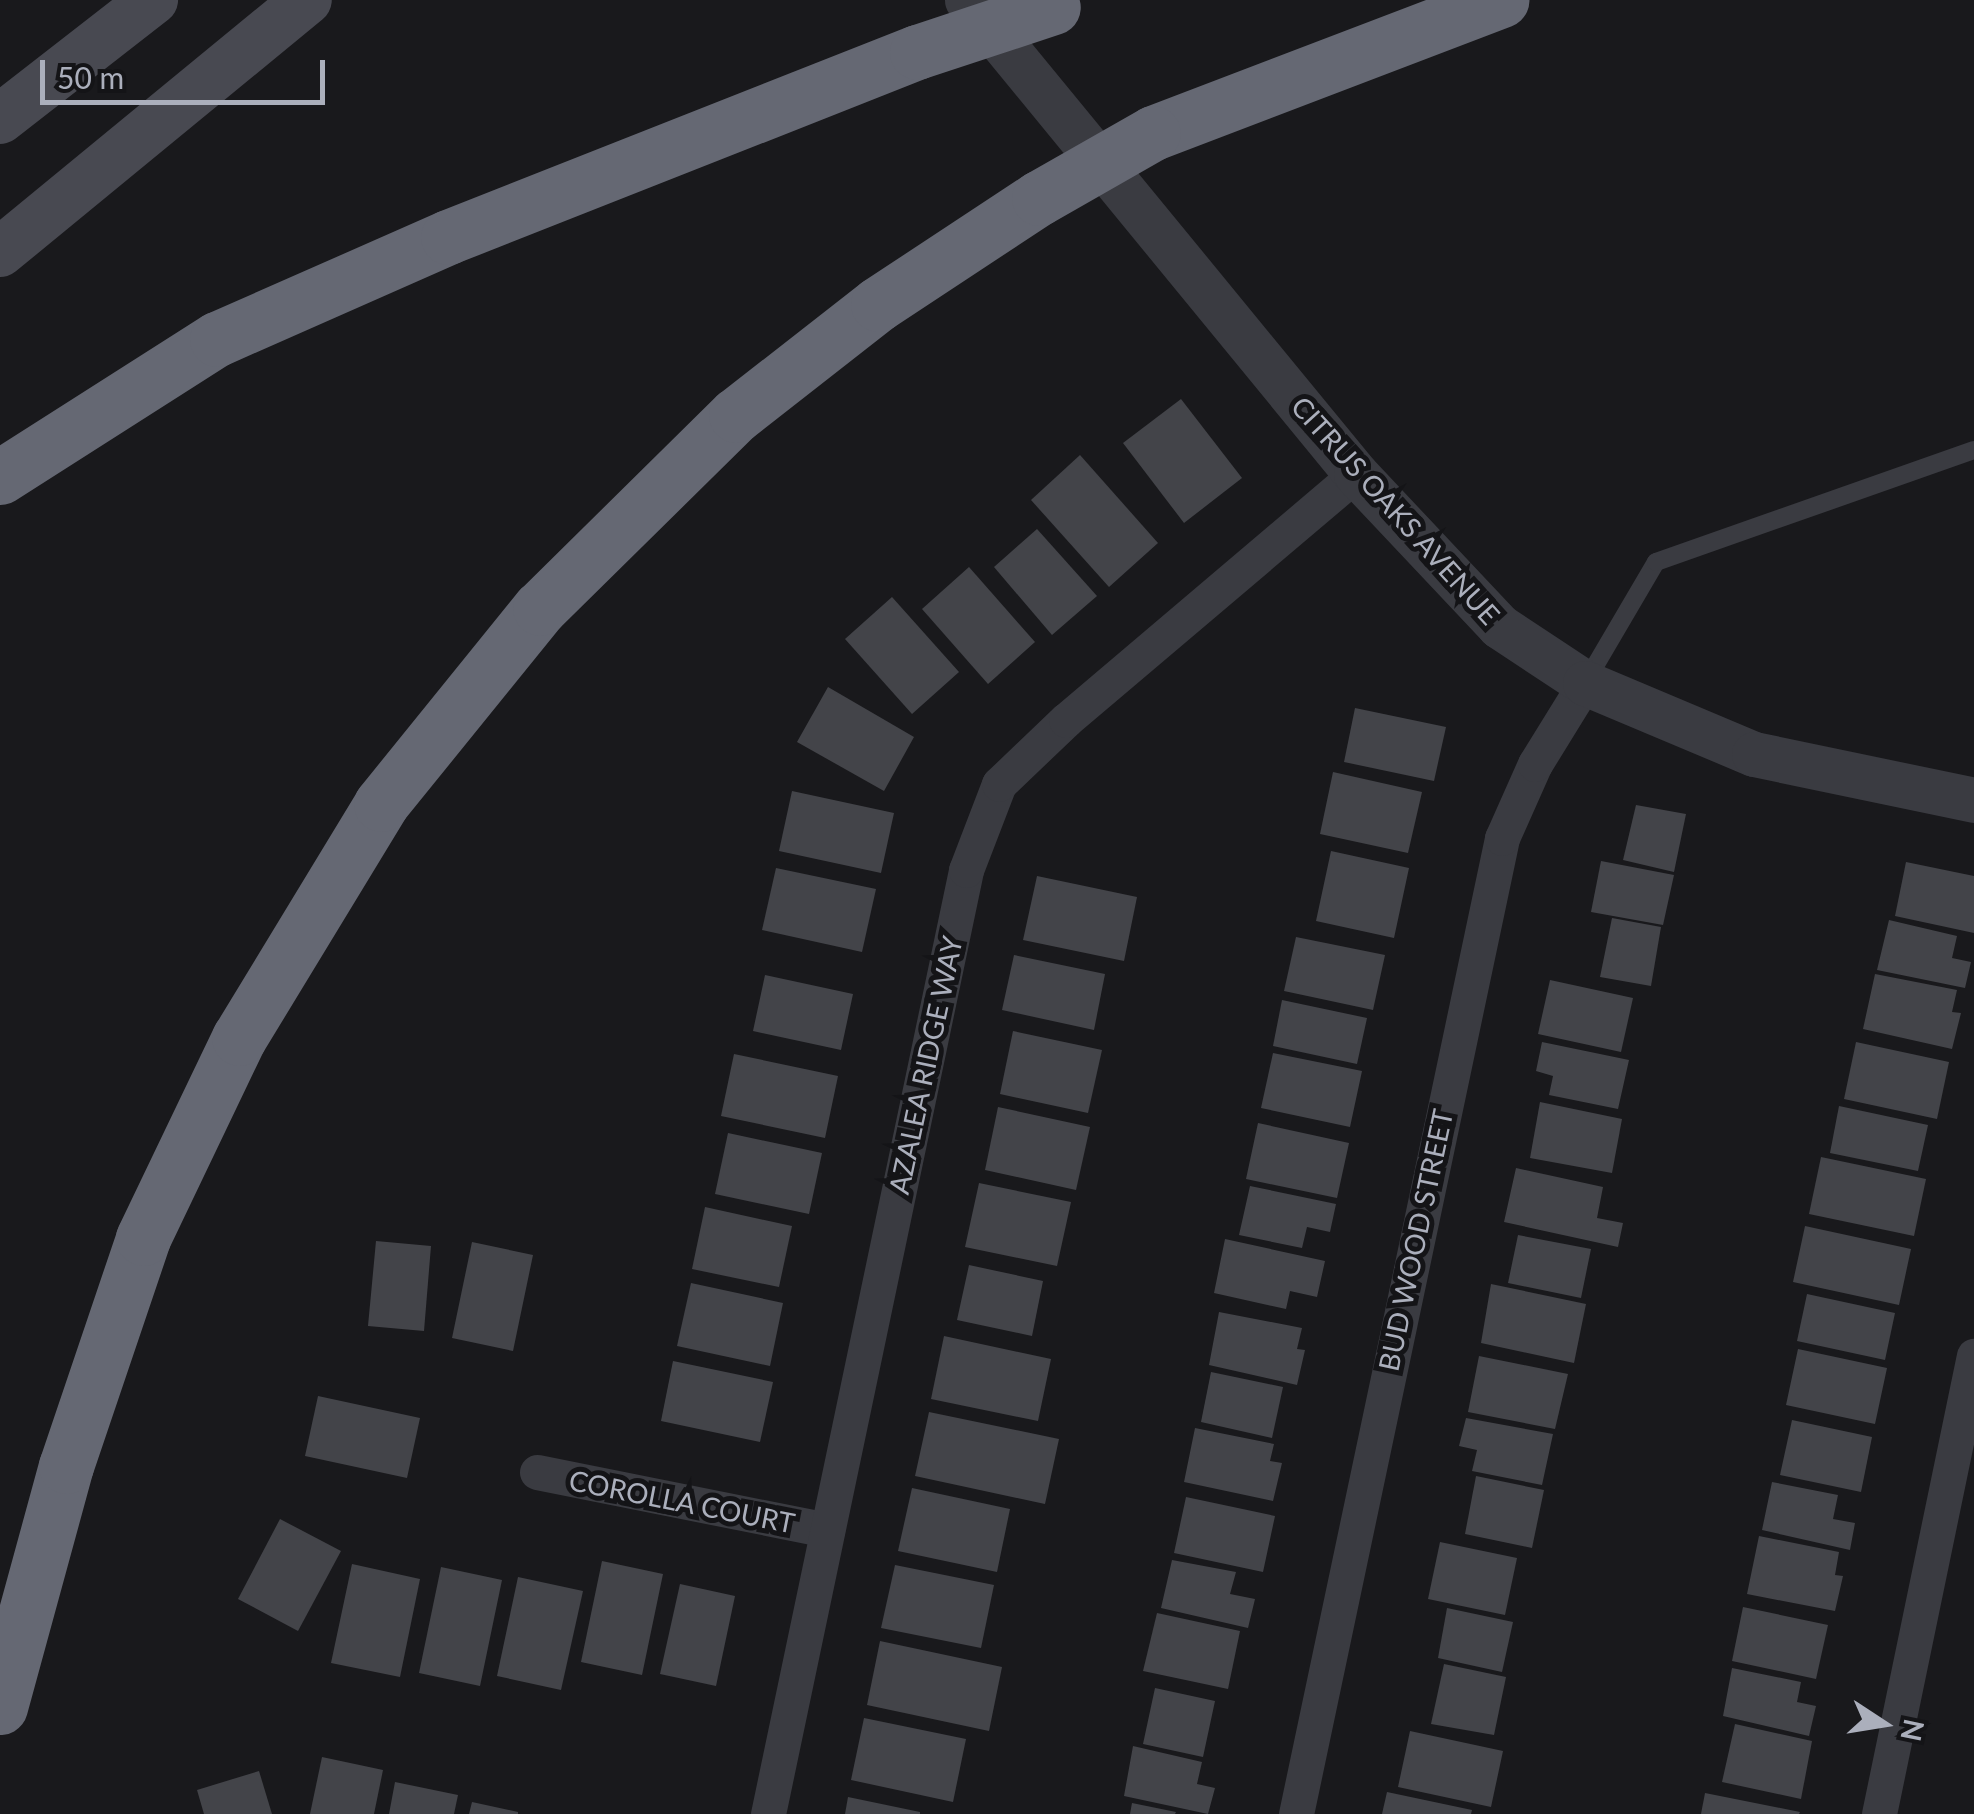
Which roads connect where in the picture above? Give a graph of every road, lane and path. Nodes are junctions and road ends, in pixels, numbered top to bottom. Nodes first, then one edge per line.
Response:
1 (153, 0) edge
2 (307, 0) edge
3 (967, 0) edge
4 (1502, 0) edge
5 (1063, 4) edge
6 (0, 119) edge
7 (0, 252) edge
8 (1974, 450) edge
9 (1356, 474) junction
10 (0, 477) edge
11 (1585, 683) junction
12 (1974, 800) edge
13 (1974, 1356) edge
14 (537, 1472) dead end
15 (827, 1530) junction
16 (0, 1708) edge
17 (768, 1814) edge
18 (1296, 1814) edge
19 (1879, 1814) edge

1 - 6 main road
2 - 7 main road
3 - 9 street, CITRUS OAKS AVENUE
4 - 16 highway, bridge
5 - 10 highway, bridge
8 - 11 lane
9 - 11 street, CITRUS OAKS AVENUE
9 - 15 street, AZALEA RIDGE WAY
11 - 12 street, CITRUS OAKS AVENUE
11 - 18 street, BUD WOOD STREET
13 - 19 street
14 - 15 street, COROLLA COURT
15 - 17 street, AZALEA RIDGE WAY

